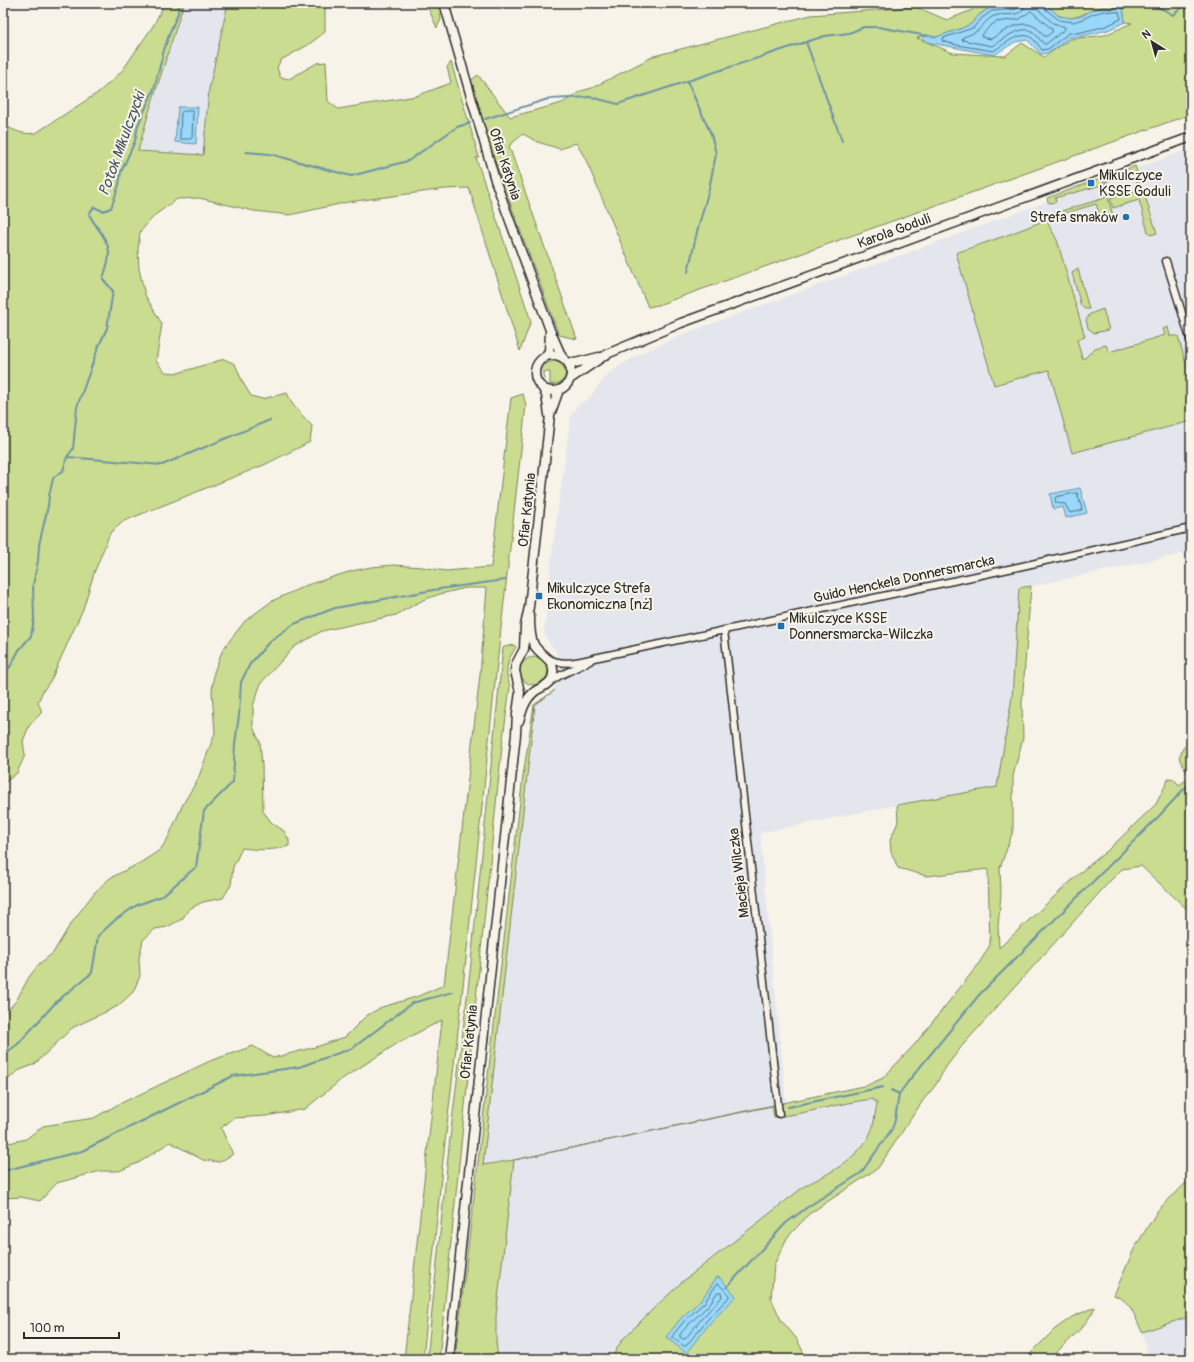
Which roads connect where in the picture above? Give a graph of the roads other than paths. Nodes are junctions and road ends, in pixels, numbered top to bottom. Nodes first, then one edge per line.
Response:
1 (444, 3) edge
2 (1191, 137) edge
3 (1166, 261) dead end
4 (550, 330) junction
5 (1191, 342) edge
6 (607, 354) junction
7 (544, 358) junction
8 (565, 360) junction
9 (570, 379) junction
10 (542, 387) junction
11 (558, 390) junction
12 (550, 416) junction
13 (1191, 528) edge
14 (529, 607) junction
15 (724, 630) junction
16 (545, 656) junction
17 (599, 657) junction
18 (519, 659) junction
19 (518, 682) junction
20 (549, 683) junction
21 (537, 690) junction
22 (516, 727) junction
23 (779, 1114) dead end
24 (449, 1359) edge

1 - 4 street, Ofiar Katynia
2 - 6 street, Karola Goduli
3 - 5 street
4 - 7 street, Ofiar Katynia
4 - 8 street, Ofiar Katynia
6 - 8 street, Karola Goduli
6 - 9 street, Karola Goduli
7 - 8 street
7 - 10 street
8 - 9 street
9 - 11 street
10 - 11 street
10 - 12 street, Ofiar Katynia
11 - 12 street, Ofiar Katynia
12 - 14 street, Ofiar Katynia
13 - 15 street, Guido Henckela Donnersmarcka
14 - 16 street, Ofiar Katynia
14 - 18 street, Ofiar Katynia
15 - 17 street, Guido Henckela Donnersmarcka
15 - 23 street, Macieja Wilczka
16 - 17 street, Guido Henckela Donnersmarcka
16 - 18 street
16 - 20 street, Ofiar Katynia
17 - 20 street, Guido Henckela Donnersmarcka
18 - 19 street, Ofiar Katynia
19 - 21 street
19 - 22 street, Ofiar Katynia
20 - 21 street, Ofiar Katynia
21 - 22 street, Ofiar Katynia
22 - 24 street, Ofiar Katynia

